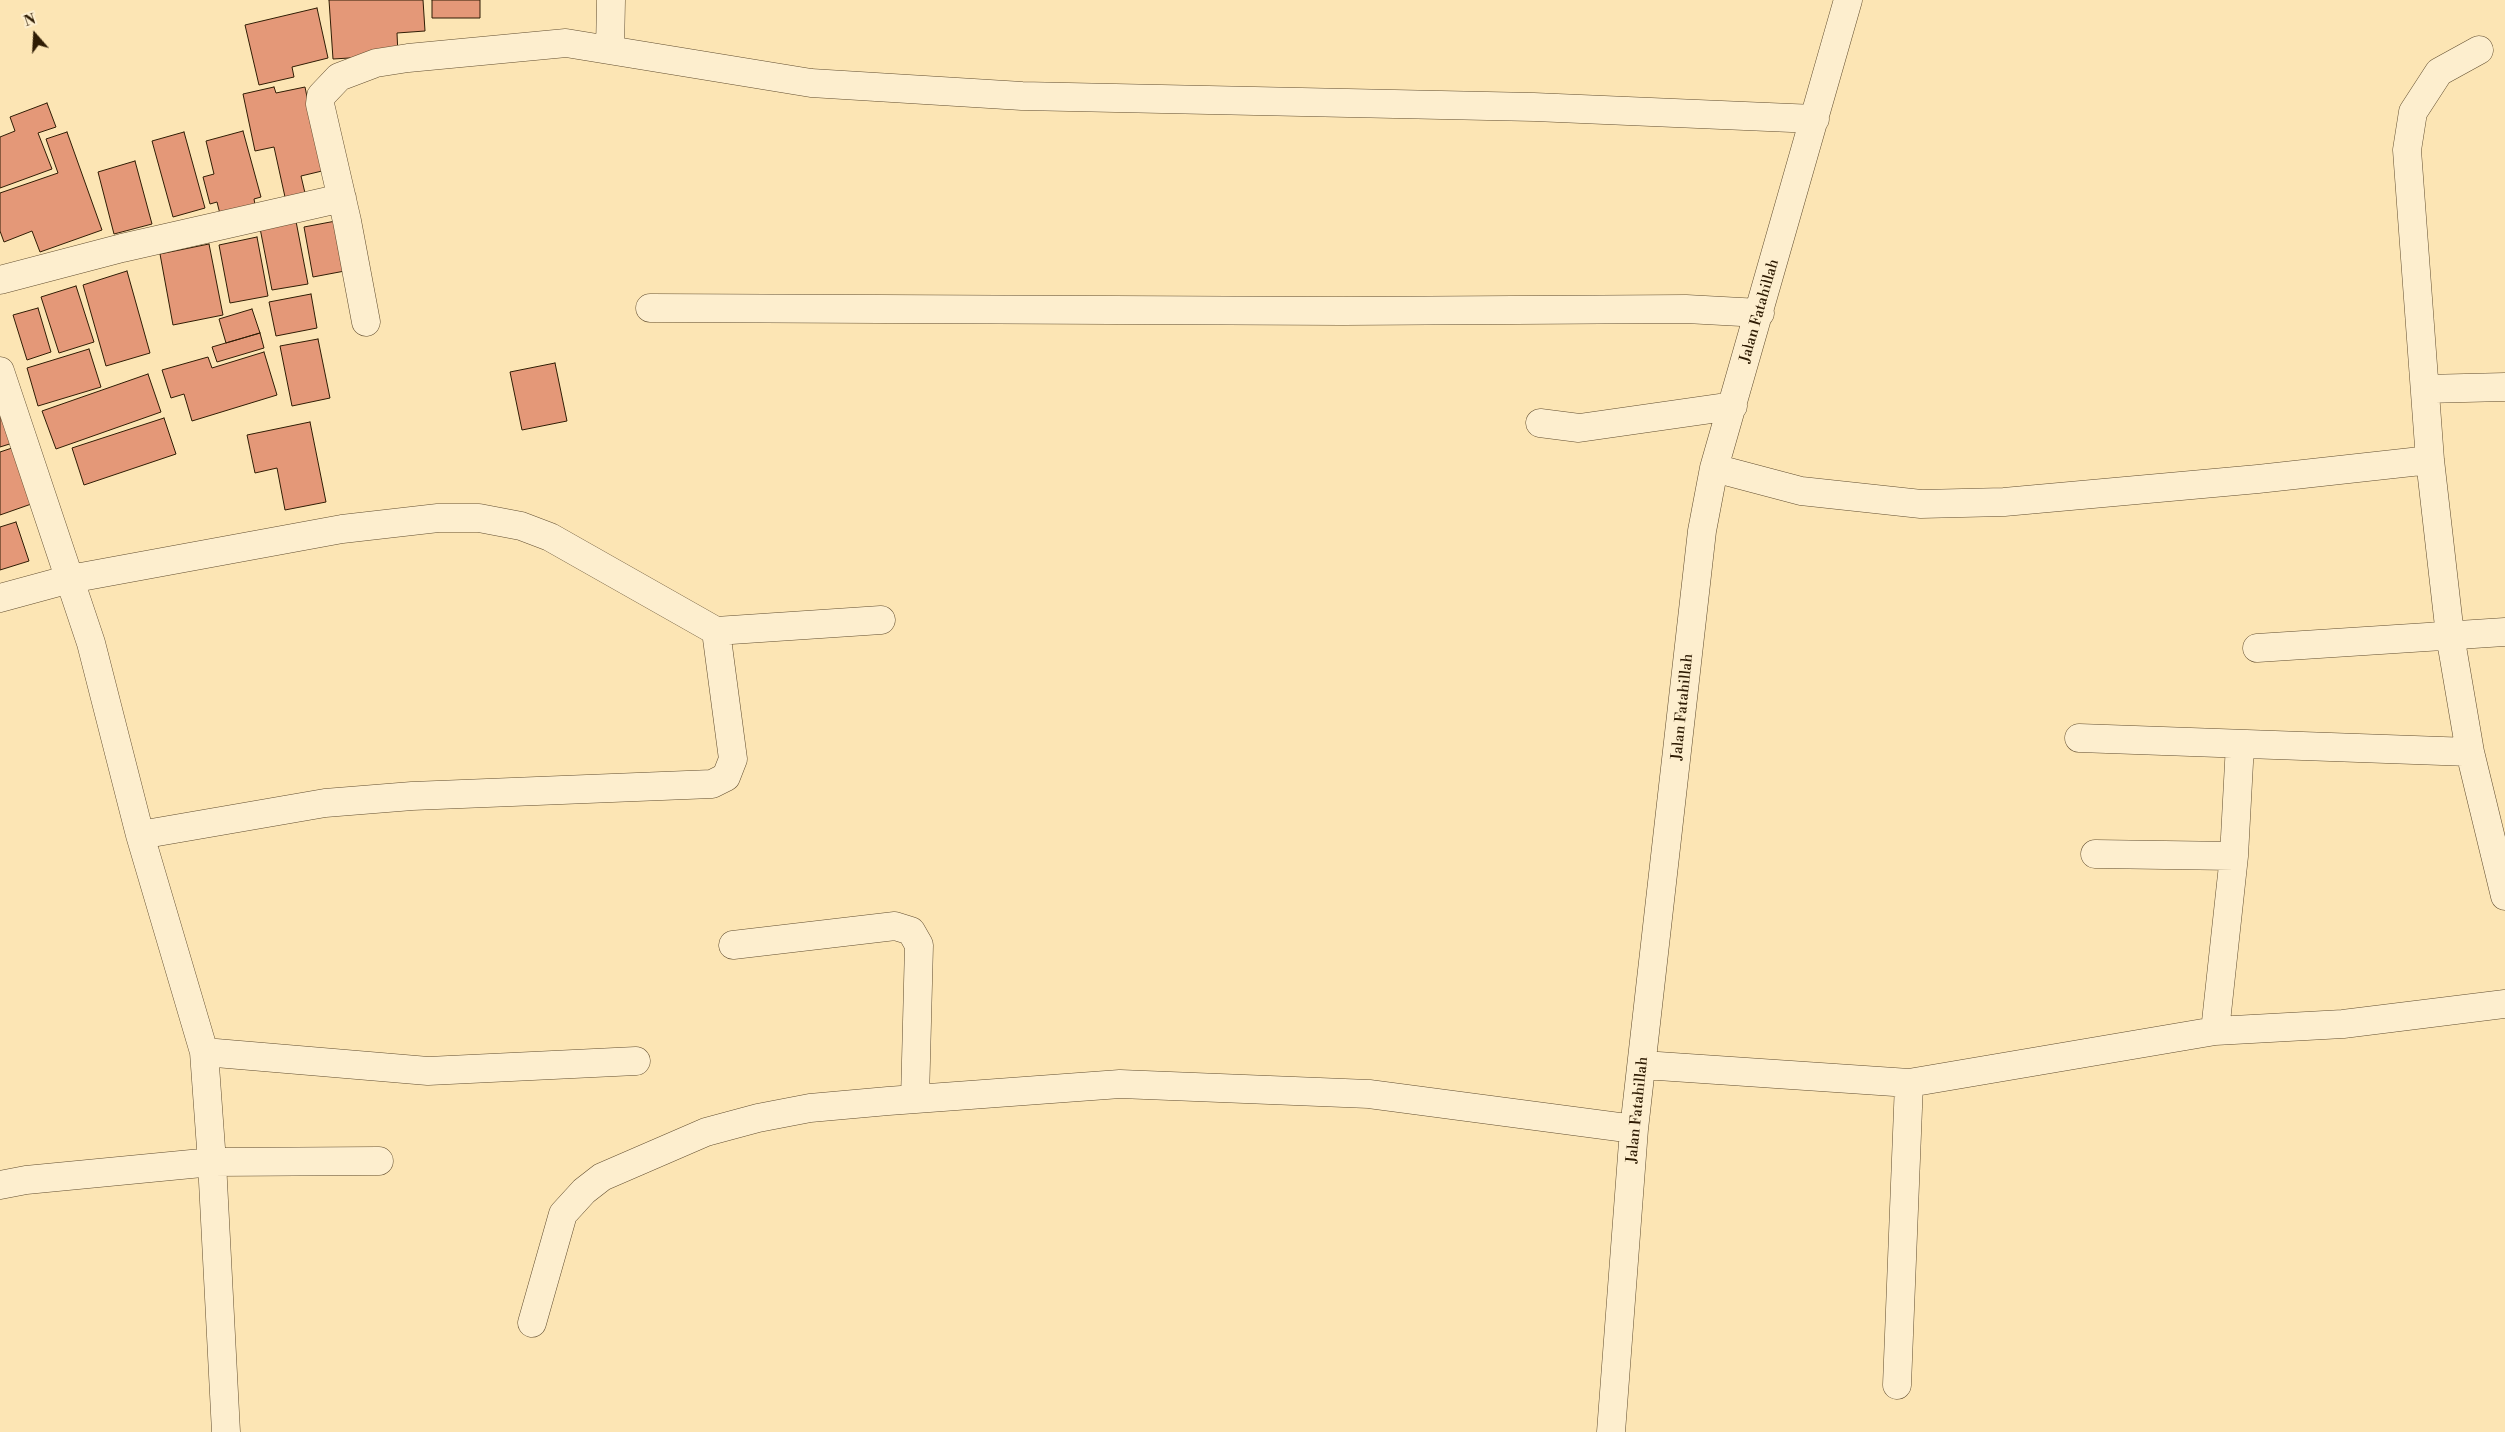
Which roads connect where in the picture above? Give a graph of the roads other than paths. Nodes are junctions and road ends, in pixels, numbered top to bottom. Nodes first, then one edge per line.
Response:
1 (611, 0) edge
2 (1848, 0) edge
3 (610, 50) junction
4 (2479, 50) dead end
5 (1815, 119) junction
6 (342, 198) junction
7 (0, 280) edge
8 (650, 308) dead end
9 (1760, 313) junction
10 (366, 322) dead end
11 (0, 371) edge
12 (2505, 387) edge
13 (2425, 389) junction
14 (1733, 406) junction
15 (1540, 423) dead end
16 (2430, 460) junction
17 (1714, 468) junction
18 (70, 579) junction
19 (0, 598) edge
20 (880, 620) dead end
21 (716, 631) junction
22 (2505, 632) edge
23 (2450, 635) junction
24 (2257, 648) dead end
25 (2078, 738) dead end
26 (2240, 744) junction
27 (2470, 752) junction
28 (140, 835) junction
29 (2095, 854) dead end
30 (2234, 856) junction
31 (2505, 896) edge
32 (733, 945) dead end
33 (2505, 1004) edge
34 (2215, 1031) junction
35 (204, 1052) junction
36 (636, 1061) dead end
37 (1643, 1065) junction
38 (1909, 1083) junction
39 (915, 1099) junction
40 (1634, 1129) junction
41 (379, 1161) dead end
42 (212, 1162) junction
43 (0, 1185) edge
44 (532, 1323) dead end
45 (1897, 1384) dead end
46 (226, 1432) edge
47 (1611, 1432) edge

1 - 3 street
2 - 5 street, Jalan Fatahillah
3 - 5 street
3 - 6 street
4 - 13 street
5 - 9 street, Jalan Fatahillah
6 - 7 street
6 - 10 street
8 - 9 street
9 - 14 street, Jalan Fatahillah
11 - 18 street
12 - 13 street
13 - 16 street
14 - 15 street
14 - 17 street, Jalan Fatahillah
16 - 17 street
16 - 23 street
17 - 37 street, Jalan Fatahillah
18 - 19 street
18 - 21 street
18 - 28 street
20 - 21 street
21 - 28 street
22 - 23 street
23 - 24 street
23 - 27 street
25 - 26 street
26 - 27 street
26 - 30 street
27 - 31 street
28 - 35 street
29 - 30 street
30 - 34 street
32 - 39 street
33 - 34 street
34 - 38 street
35 - 36 street
35 - 42 street
37 - 38 street
37 - 40 street, Jalan Fatahillah
38 - 45 street
39 - 40 street
39 - 44 street
40 - 47 street, Jalan Fatahillah
41 - 42 street
42 - 43 street
42 - 46 street

